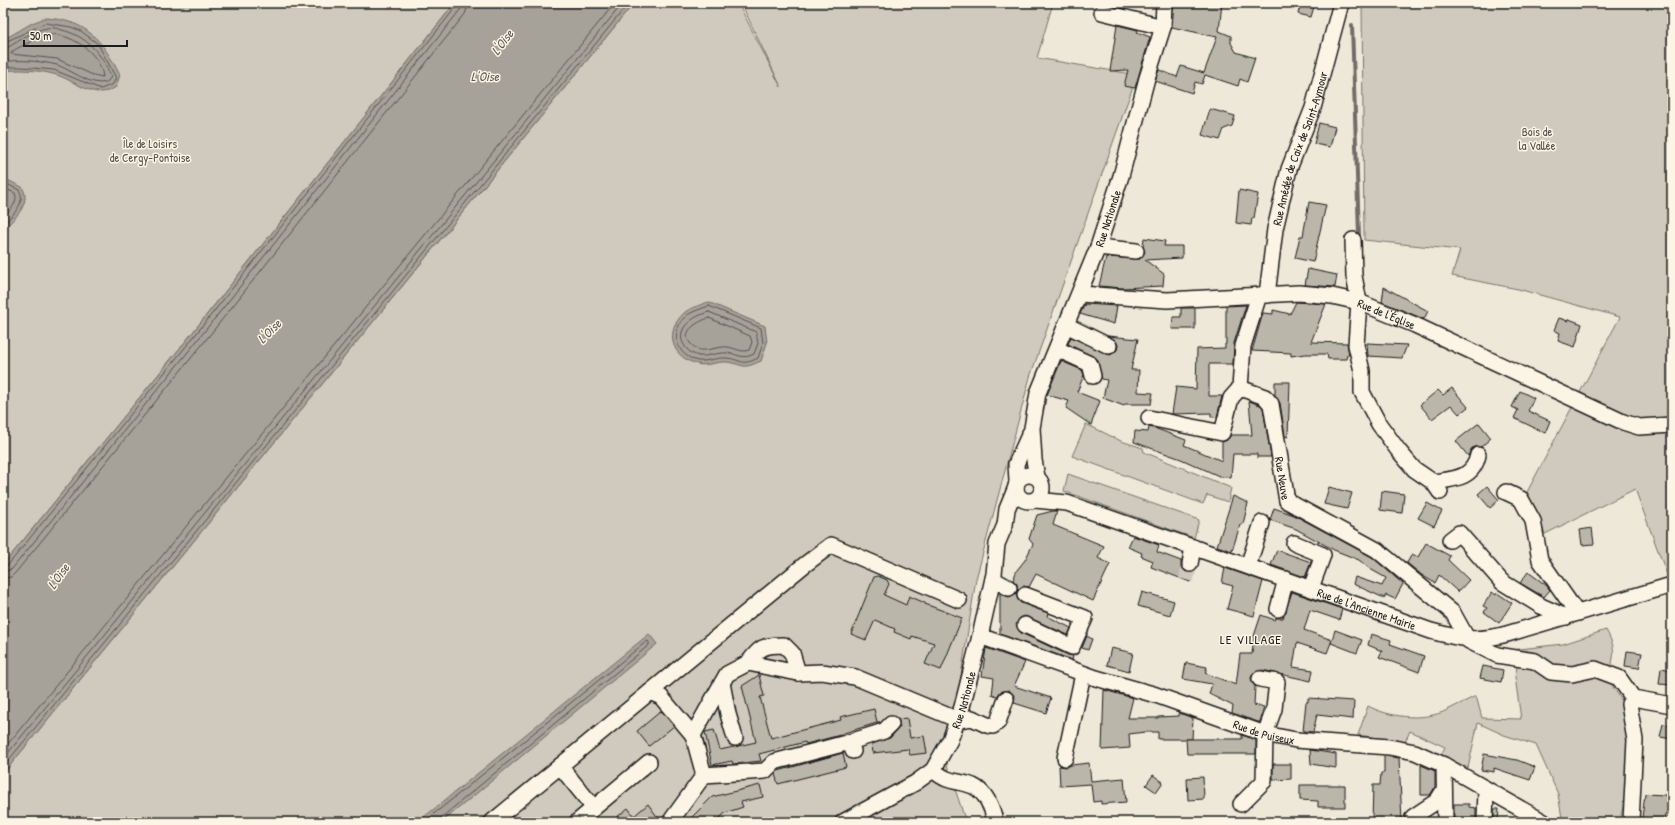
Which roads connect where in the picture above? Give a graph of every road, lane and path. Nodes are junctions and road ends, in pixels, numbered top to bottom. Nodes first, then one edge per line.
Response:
1 (1164, 3) edge
2 (1341, 3) edge
3 (1102, 12) dead end
4 (1163, 27) junction
5 (1353, 240) dead end
6 (1098, 247) junction
7 (1136, 251) dead end
8 (1080, 294) junction
9 (1263, 295) junction
10 (1359, 302) junction
11 (1066, 325) junction
12 (1110, 346) dead end
13 (1057, 349) junction
14 (1092, 376) dead end
15 (1240, 388) junction
16 (1149, 418) dead end
17 (1672, 425) edge
18 (1032, 428) junction
19 (1478, 455) dead end
20 (1039, 479) junction
21 (1016, 484) junction
22 (1506, 492) dead end
23 (1032, 500) junction
24 (1067, 503) junction
25 (1262, 523) dead end
26 (1005, 525) junction
27 (1450, 540) dead end
28 (1294, 543) dead end
29 (1202, 547) junction
30 (1190, 564) tunnel mouth
31 (1248, 566) junction
32 (997, 571) junction
33 (1286, 580) junction
34 (1672, 584) edge
35 (1009, 588) dead end
36 (1311, 588) junction
37 (1025, 595) dead end
38 (959, 600) dead end
39 (1278, 609) dead end
40 (1572, 615) junction
41 (1025, 625) dead end
42 (980, 636) junction
43 (1468, 640) junction
44 (1072, 647) junction
45 (748, 663) junction
46 (1077, 672) junction
47 (798, 673) junction
48 (1260, 679) dead end
49 (722, 683) junction
50 (650, 692) junction
51 (1633, 698) junction
52 (1006, 699) dead end
53 (1672, 705) edge
54 (958, 720) junction
55 (891, 724) dead end
56 (1265, 734) junction
57 (692, 735) junction
58 (735, 738) dead end
59 (1065, 758) dead end
60 (649, 762) dead end
61 (1444, 765) junction
62 (560, 766) junction
63 (933, 770) junction
64 (704, 775) junction
65 (1486, 789) junction
66 (1444, 790) junction
67 (1241, 804) dead end
68 (594, 808) junction
69 (1413, 816) dead end
70 (492, 822) edge
71 (577, 822) edge
72 (670, 822) edge
73 (843, 822) edge
74 (995, 822) edge
75 (1445, 822) edge
76 (1485, 822) edge
77 (1544, 822) edge
78 (1631, 822) edge

1 - 4 street, Rue Nationale
2 - 9 street, Rue Amédée de Caix de Saint-Aymour
3 - 4 street
4 - 6 street, Rue Nationale
5 - 10 street
6 - 7 street
6 - 8 street, Rue Nationale
8 - 9 street, Rue de l'Église
8 - 11 street, Rue Nationale
9 - 10 street, Rue de l'Église
9 - 15 street
10 - 17 street, Rue de l'Église
10 - 19 street
11 - 12 street
11 - 13 street, Rue Nationale
13 - 14 street
13 - 18 street, Rue Nationale
15 - 16 street
15 - 43 street, Rue Neuve
18 - 20 street, Rue Nationale
18 - 21 street, Rue Nationale
20 - 21 street
20 - 23 street
20 - 24 street, Rue de l'Ancienne Mairie
21 - 23 street
21 - 26 street, Rue Nationale
22 - 40 street
23 - 24 street, Rue de l'Ancienne Mairie
23 - 26 street, Rue Nationale
24 - 29 street, Rue de l'Ancienne Mairie
25 - 31 street
26 - 32 street, Rue Nationale
27 - 40 street
28 - 36 street
29 - 30 street
29 - 31 street, Rue de l'Ancienne Mairie
31 - 33 street, Rue de l'Ancienne Mairie
32 - 35 street
32 - 42 street, Rue Nationale
33 - 36 street, Rue de l'Ancienne Mairie
33 - 39 street
34 - 40 street, Rue de l'Ancienne Mairie
36 - 43 street, Rue de l'Ancienne Mairie
37 - 44 street
38 - 50 street
40 - 43 street, Rue de l'Ancienne Mairie
41 - 44 street
42 - 46 street, Rue de Puiseux
42 - 54 street, Rue Nationale
43 - 51 street
44 - 46 street
45 - 47 street
45 - 47 street
45 - 49 street
46 - 56 street, Rue de Puiseux
46 - 59 street
47 - 54 street
48 - 56 street
49 - 57 street
49 - 58 street
50 - 57 street
50 - 62 street
51 - 53 street
51 - 78 street
52 - 54 street
54 - 63 street, Rue Nationale
55 - 64 street
56 - 61 street, Rue de Puiseux
56 - 67 street
57 - 64 street
60 - 68 street
61 - 65 street, Rue de Puiseux
61 - 66 street
62 - 68 street
62 - 70 street
63 - 73 street, Rue Nationale
63 - 74 street
64 - 72 street
65 - 76 street
65 - 77 street, Rue de Puiseux
66 - 69 street
66 - 75 street
68 - 71 street

